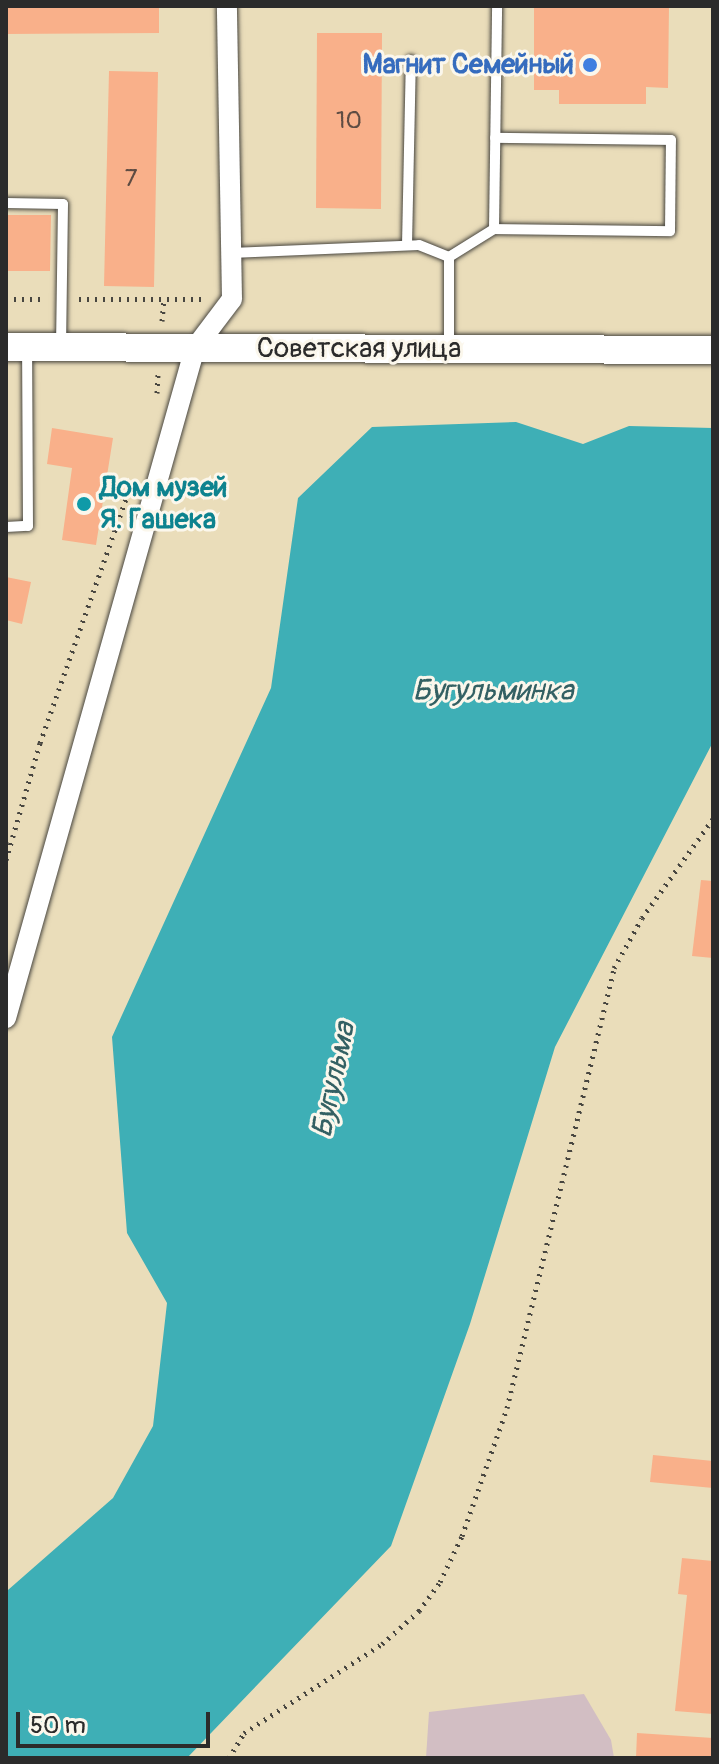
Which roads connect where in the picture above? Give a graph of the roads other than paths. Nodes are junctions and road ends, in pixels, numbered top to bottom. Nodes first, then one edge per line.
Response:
1 (227, 6) edge
2 (497, 6) edge
3 (411, 60) dead end
4 (495, 138) junction
5 (6, 203) edge
6 (494, 229) junction
7 (407, 245) junction
8 (231, 253) junction
9 (449, 257) junction
10 (17, 347) edge
11 (61, 347) junction
12 (195, 348) junction
13 (449, 349) junction
14 (713, 350) edge
15 (6, 527) edge
16 (6, 1018) edge

1 - 8 street
2 - 4 lane
3 - 7 lane
4 - 6 lane
4 - 6 lane
5 - 11 lane
6 - 9 lane
7 - 8 lane
7 - 9 lane
8 - 12 street
9 - 13 lane
10 - 11 street, Советская улица
10 - 15 lane
11 - 12 street, Советская улица
12 - 13 street, Советская улица
12 - 16 street
13 - 14 street, Советская улица

